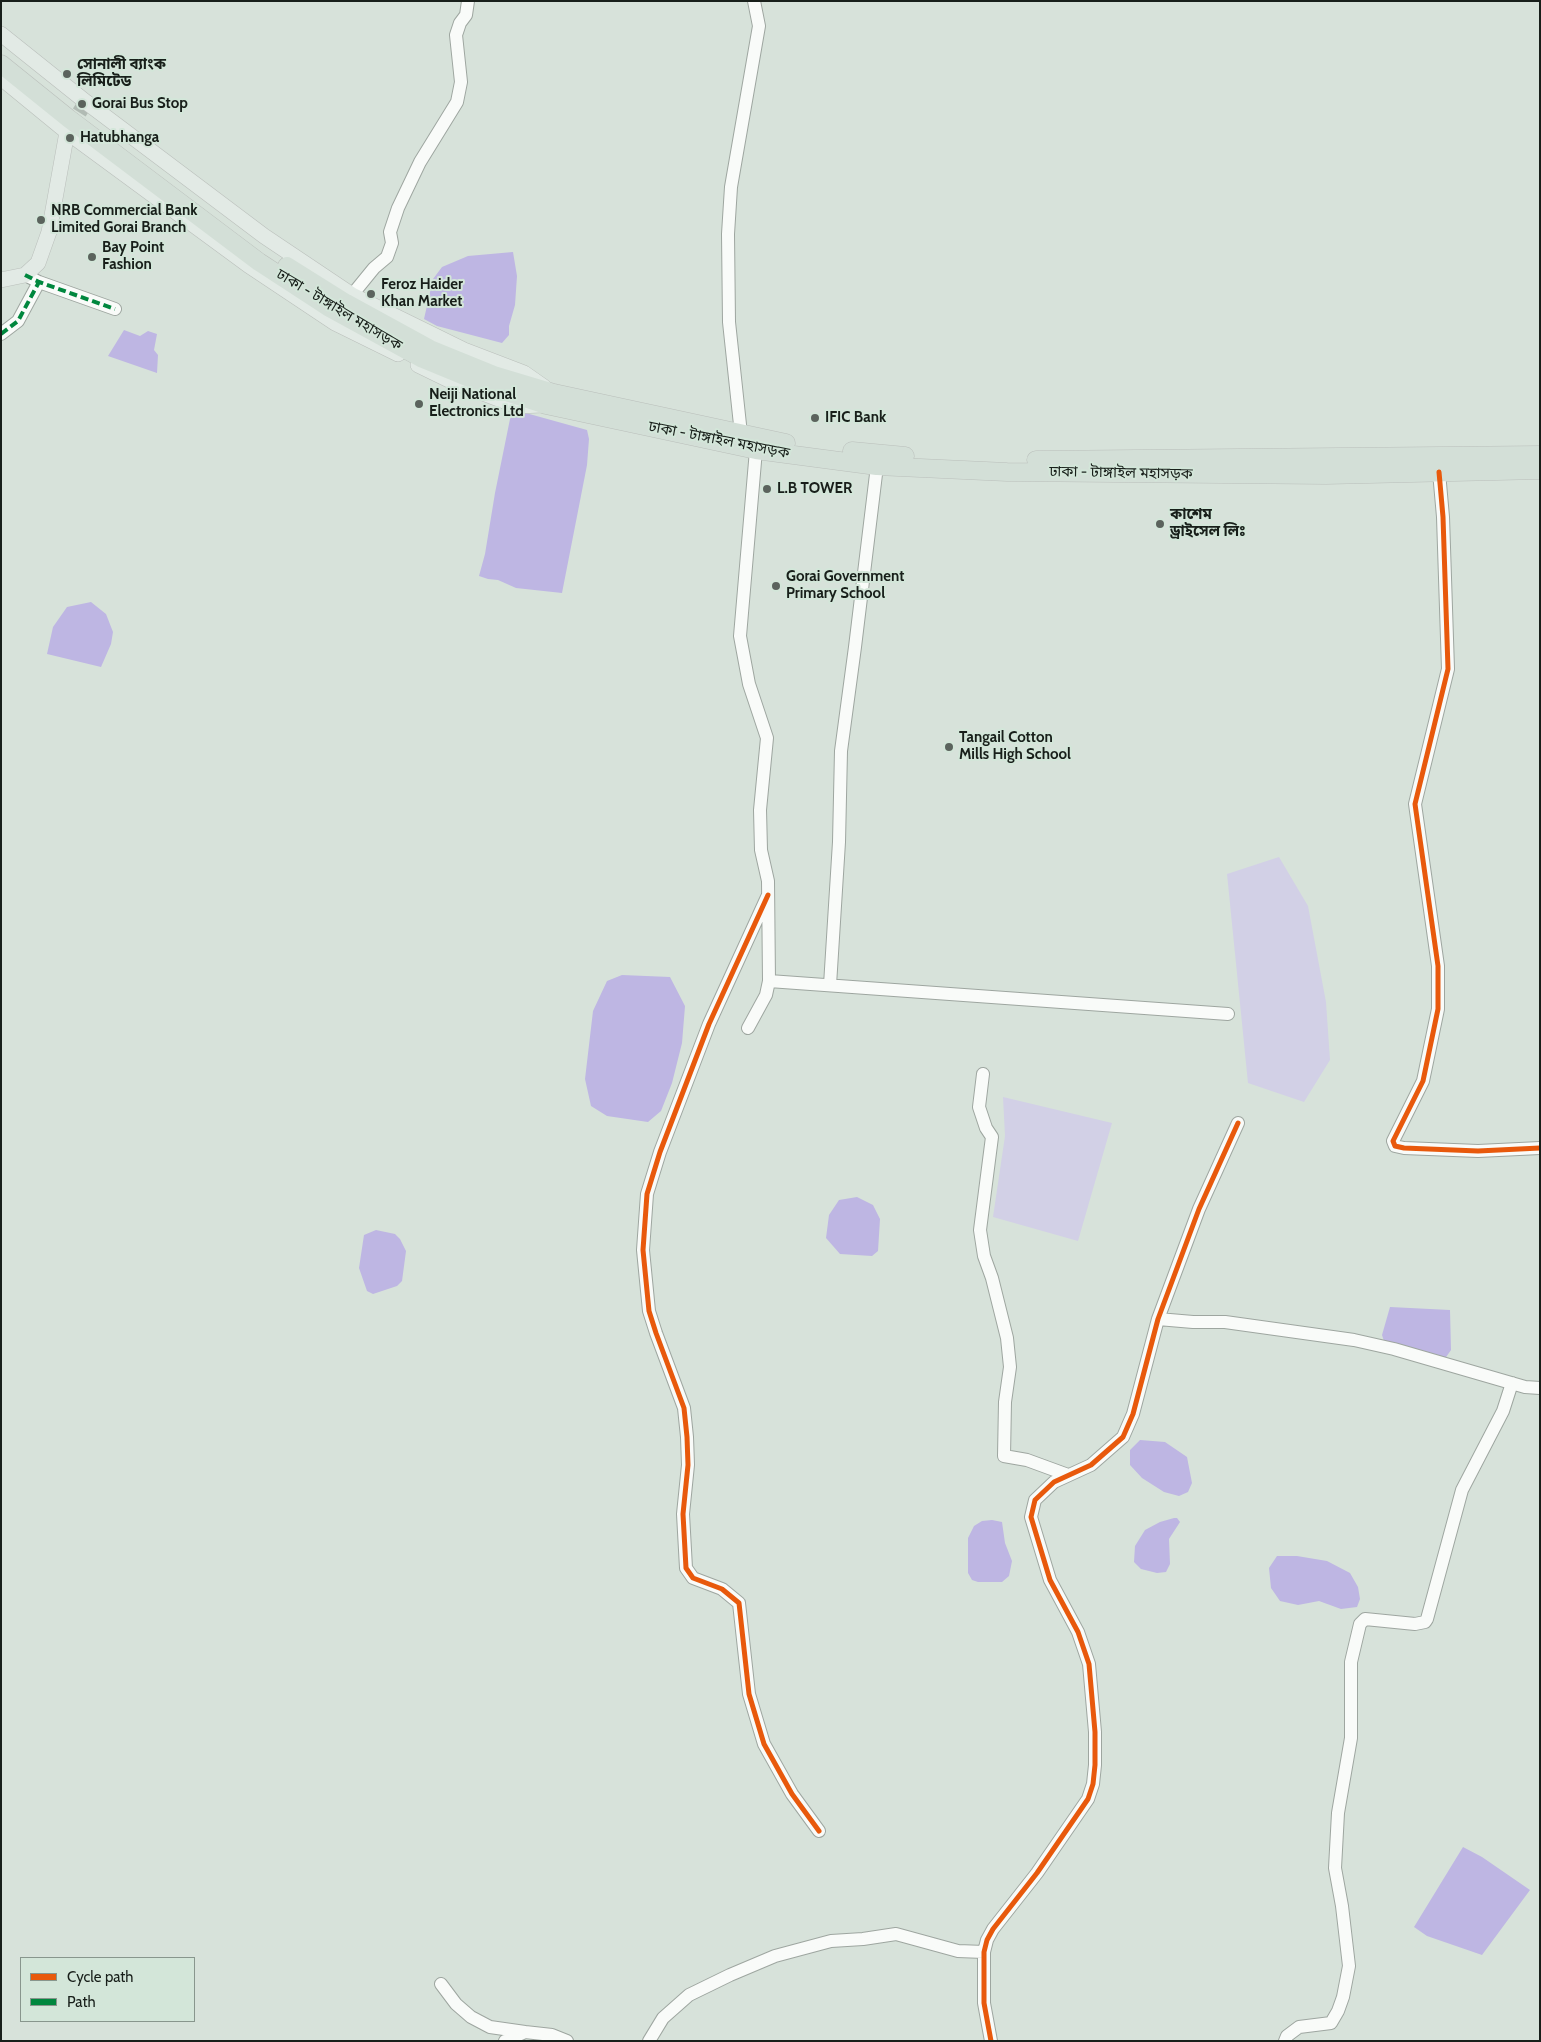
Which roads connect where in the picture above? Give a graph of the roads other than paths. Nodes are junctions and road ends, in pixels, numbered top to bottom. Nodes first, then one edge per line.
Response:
1 (468, 1) edge
2 (754, 1) edge
3 (1, 34) edge
4 (1, 51) edge
5 (1, 64) edge
6 (1, 78) edge
7 (66, 132) junction
8 (32, 278) junction
9 (1, 280) edge
10 (352, 295) junction
11 (115, 309) dead end
12 (1, 334) edge
13 (550, 399) junction
14 (741, 434) junction
15 (756, 450) junction
16 (1540, 455) edge
17 (877, 466) junction
18 (1262, 466) junction
19 (1540, 470) edge
20 (1439, 472) junction
21 (768, 894) junction
22 (768, 981) junction
23 (830, 985) junction
24 (1228, 1014) dead end
25 (748, 1028) dead end
26 (983, 1074) dead end
27 (1238, 1123) dead end
28 (1540, 1148) edge
29 (1158, 1319) junction
30 (1512, 1383) junction
31 (1540, 1388) edge
32 (1068, 1475) junction
33 (819, 1830) dead end
34 (984, 1952) junction
35 (441, 1984) dead end
36 (525, 2032) junction
37 (505, 2041) edge
38 (567, 2041) edge
39 (649, 2041) edge
40 (991, 2041) edge
41 (1285, 2041) edge

1 - 10 street
2 - 14 street
3 - 10 main road
4 - 13 highway, ঢাকা - টাঙ্গাইল মহাসড়ক
5 - 13 highway, ঢাকা - টাঙ্গাইল মহাসড়ক
6 - 7 main road
7 - 8 main road
7 - 13 main road
8 - 9 main road
8 - 11 street
8 - 12 street
10 - 13 main road
13 - 14 highway, ঢাকা - টাঙ্গাইল মহাসড়ক
13 - 15 highway, ঢাকা - টাঙ্গাইল মহাসড়ক
14 - 18 highway, ঢাকা - টাঙ্গাইল মহাসড়ক
15 - 17 highway, ঢাকা - টাঙ্গাইল মহাসড়ক
15 - 21 street
16 - 18 highway, ঢাকা - টাঙ্গাইল মহাসড়ক
17 - 18 highway, ঢাকা - টাঙ্গাইল মহাসড়ক
17 - 23 street
18 - 20 highway, ঢাকা - টাঙ্গাইল মহাসড়ক
19 - 20 highway, ঢাকা - টাঙ্গাইল মহাসড়ক
20 - 28 street
21 - 22 street
21 - 33 street
22 - 23 street
22 - 25 street
23 - 24 street
26 - 32 street
27 - 29 street
29 - 30 street
29 - 32 street
30 - 31 street
30 - 41 street
32 - 34 street
34 - 39 street
34 - 40 street
35 - 36 street
36 - 37 street
36 - 38 street

